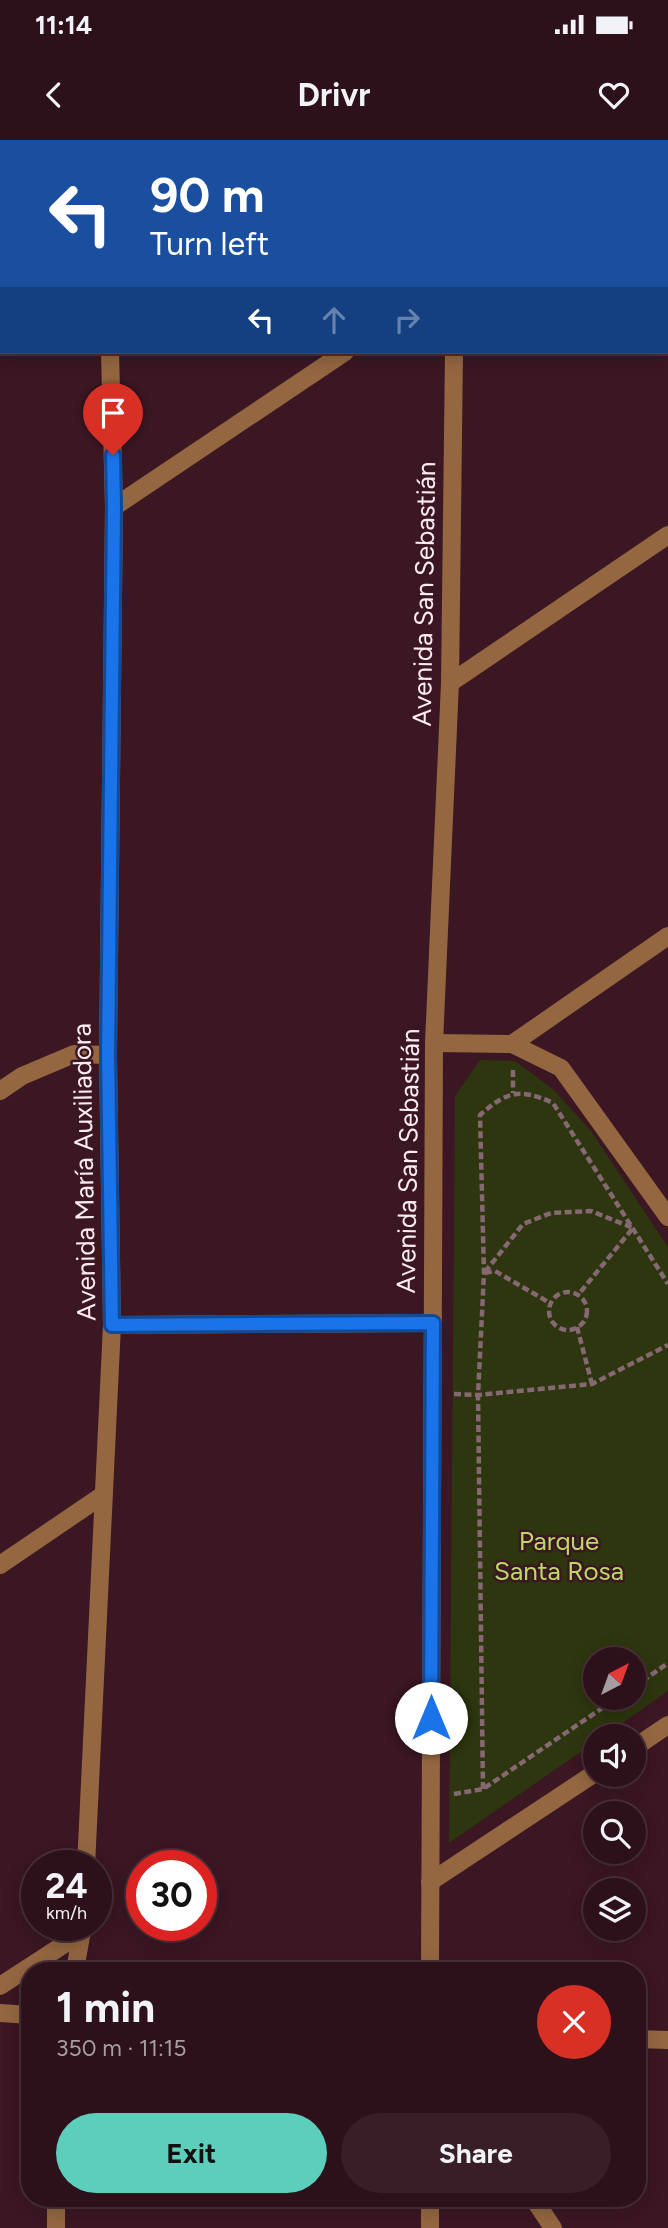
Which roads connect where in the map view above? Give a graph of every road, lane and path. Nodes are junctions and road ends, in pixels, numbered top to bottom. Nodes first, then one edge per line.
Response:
1 (110, 354) edge
2 (342, 354) edge
3 (454, 354) edge
4 (114, 507) junction
5 (668, 535) edge
6 (450, 684) junction
7 (668, 936) edge
8 (434, 1043) junction
9 (512, 1044) junction
10 (108, 1055) junction
11 (0, 1091) edge
12 (668, 1217) edge
13 (633, 1228) junction
14 (484, 1273) junction
15 (668, 1284) edge
16 (578, 1294) junction
17 (550, 1303) junction
18 (433, 1323) junction
19 (112, 1325) junction
20 (577, 1327) junction
21 (668, 1345) edge
22 (592, 1384) junction
23 (433, 1394) junction
24 (478, 1395) junction
25 (103, 1495) junction
26 (0, 1565) edge
27 (668, 1663) edge
28 (646, 1679) edge
29 (599, 1710) edge
30 (668, 1725) edge
31 (646, 1740) edge
32 (583, 1781) edge
33 (87, 1850) edge
34 (430, 1882) junction
35 (64, 1941) edge
36 (81, 1941) edge
37 (34, 1962) edge
38 (77, 1962) edge
39 (430, 1962) edge
40 (21, 1971) edge
41 (0, 1986) edge
42 (0, 2013) edge
43 (21, 2014) edge
44 (646, 2039) edge
45 (668, 2040) edge
46 (57, 2207) edge
47 (430, 2207) edge
48 (539, 2207) edge
49 (56, 2228) edge
50 (430, 2228) edge
51 (553, 2228) edge

1 - 4 street, Avenida María Auxiliadora
2 - 4 street
3 - 6 street, Avenida San Sebastián
4 - 10 street, Avenida María Auxiliadora
5 - 6 street
6 - 8 street, Avenida San Sebastián
7 - 9 street
8 - 9 street
8 - 18 street, Avenida San Sebastián
9 - 12 street
10 - 11 street
10 - 19 street, Avenida María Auxiliadora
13 - 14 path
13 - 14 path
13 - 15 path
13 - 16 path
14 - 17 path
14 - 24 path
16 - 17 path
16 - 20 path
17 - 20 path
18 - 19 street
18 - 23 street, Avenida San Sebastián
19 - 25 street, Avenida María Auxiliadora
20 - 22 path
21 - 22 path
22 - 24 path
23 - 24 path
23 - 34 street, Avenida San Sebastián
24 - 29 path
25 - 26 street
25 - 33 street, Avenida María Auxiliadora
27 - 28 path
30 - 31 street
32 - 34 street
34 - 39 street, Avenida San Sebastián
35 - 37 street
36 - 38 street
40 - 41 street
42 - 43 street
44 - 45 street
46 - 49 street
47 - 50 street
48 - 51 street

